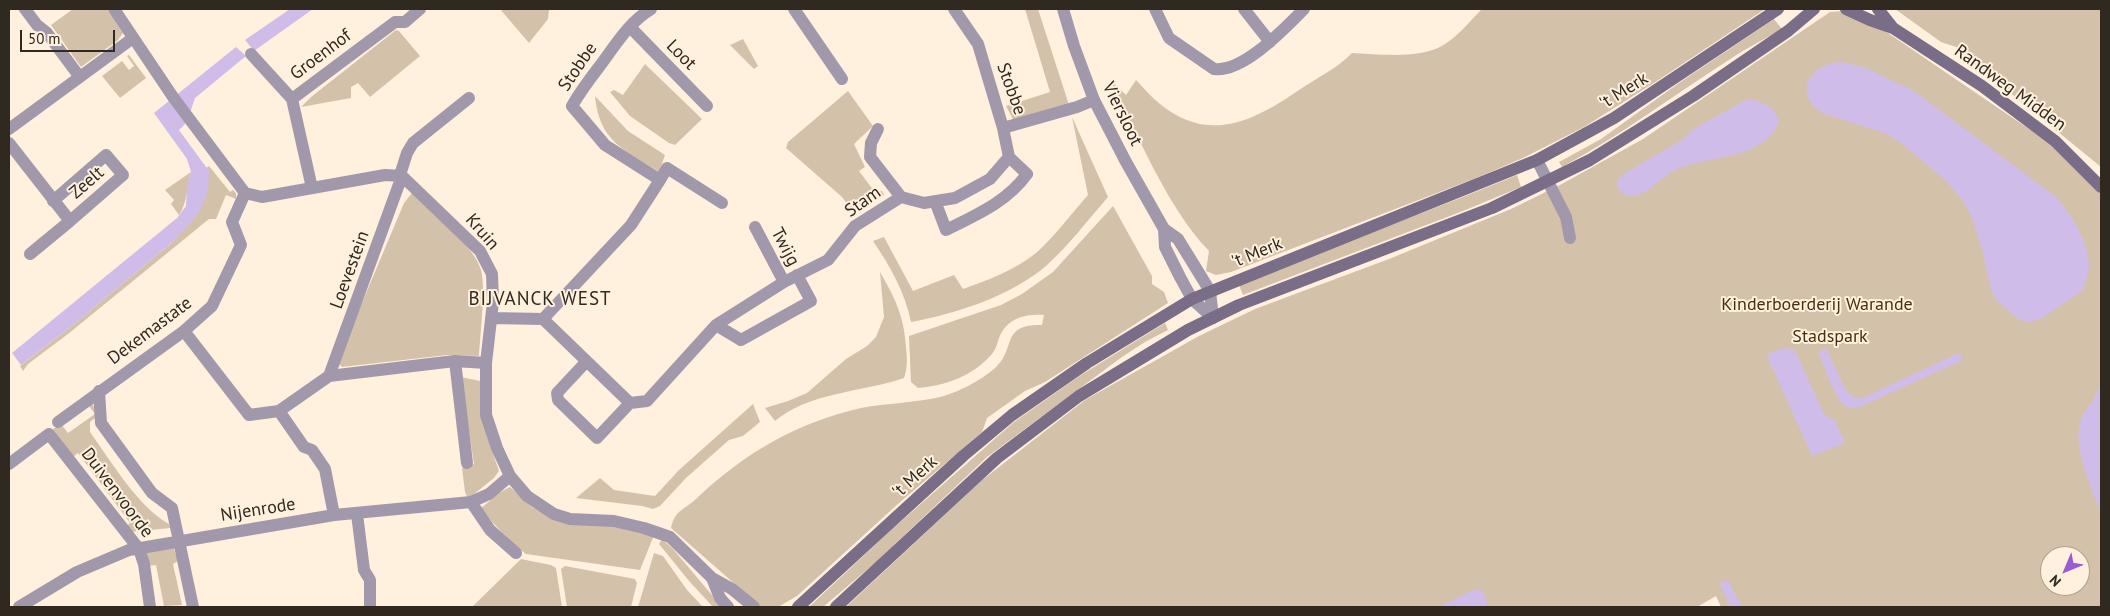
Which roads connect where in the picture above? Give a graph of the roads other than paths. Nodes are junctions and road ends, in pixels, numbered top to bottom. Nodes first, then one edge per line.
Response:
1 (25, 9) edge
2 (114, 9) edge
3 (420, 9) edge
4 (651, 9) edge
5 (794, 9) edge
6 (954, 9) edge
7 (1063, 9) edge
8 (1155, 9) edge
9 (1244, 9) edge
10 (1304, 9) edge
11 (1778, 9) edge
12 (1814, 9) edge
13 (1846, 9) edge
14 (1878, 9) edge
15 (630, 27) junction
16 (1892, 28) junction
17 (133, 38) junction
18 (1270, 42) junction
19 (251, 54) dead end
20 (79, 76) junction
21 (842, 78) dead end
22 (469, 98) dead end
23 (292, 99) junction
24 (1094, 100) junction
25 (707, 106) dead end
26 (1003, 128) junction
27 (9, 129) edge
28 (878, 129) dead end
29 (9, 143) edge
30 (1009, 157) junction
31 (1537, 160) junction
32 (401, 175) junction
33 (660, 180) junction
34 (1548, 182) junction
35 (2101, 186) edge
36 (312, 188) junction
37 (245, 193) junction
38 (901, 197) junction
39 (53, 201) junction
40 (935, 201) junction
41 (722, 203) dead end
42 (70, 221) junction
43 (754, 228) dead end
44 (1164, 229) junction
45 (1570, 238) dead end
46 (30, 254) dead end
47 (797, 275) junction
48 (784, 282) junction
49 (1210, 291) junction
50 (1192, 299) junction
51 (491, 318) junction
52 (1213, 318) junction
53 (543, 319) junction
54 (716, 325) junction
55 (184, 331) junction
56 (455, 361) junction
57 (586, 362) junction
58 (486, 363) junction
59 (328, 376) junction
60 (99, 391) junction
61 (630, 403) junction
62 (279, 411) junction
63 (58, 422) dead end
64 (467, 463) dead end
65 (9, 464) edge
66 (510, 476) junction
67 (471, 502) junction
68 (357, 514) junction
69 (334, 515) junction
70 (179, 540) junction
71 (139, 549) junction
72 (516, 553) dead end
73 (712, 578) junction
74 (19, 607) edge
75 (150, 607) edge
76 (193, 607) edge
77 (370, 607) edge
78 (728, 607) edge
79 (754, 607) edge
80 (798, 607) edge
81 (836, 607) edge

1 - 20 street
2 - 17 street
3 - 23 street, Groenhof
4 - 15 street, Stobbe
5 - 21 street
6 - 26 street, Stobbe
7 - 24 street, Viersloot
8 - 18 street
9 - 18 street
10 - 18 street
11 - 31 main road, 't Merk
12 - 34 main road
13 - 16 main road, Randweg Midden
14 - 16 main road, Randweg Midden
15 - 25 street, Loot
15 - 33 street, Stobbe
16 - 35 main road, Randweg Midden
17 - 20 street
17 - 37 street
19 - 23 street, Groenhof
20 - 27 street
22 - 32 street, Loevestein
23 - 36 street, Groenhof
24 - 26 street, Stobbe
24 - 44 street, Viersloot
26 - 30 street
28 - 38 street
29 - 39 street, Zeelt
30 - 40 street, Stam
30 - 40 street
31 - 34 street
31 - 49 main road, 't Merk
32 - 36 street
32 - 51 street, Kruin
32 - 59 street, Loevestein
33 - 41 street
33 - 53 street
34 - 45 street
34 - 52 main road
36 - 37 street
37 - 55 street, Dekemastate
38 - 40 street, Stam
38 - 47 street, Stam
39 - 42 street, Zeelt
39 - 42 street, Zeelt
42 - 46 street, Zeelt
43 - 48 street, Twijg
44 - 49 street, Viersloot
44 - 50 street, Viersloot
47 - 48 street, Stam
47 - 54 street
48 - 54 street, Stam
49 - 50 main road, 't Merk
49 - 52 street, Viersloot
50 - 52 street, Viersloot
50 - 80 main road, 't Merk
51 - 53 street
51 - 58 street, Kruin
52 - 81 main road
53 - 57 street
54 - 61 street, Stam
55 - 60 street, Dekemastate
55 - 62 street
56 - 58 street
56 - 59 street
56 - 64 street
57 - 61 street
57 - 61 street, Stam
58 - 66 street, Kruin
59 - 62 street
60 - 63 street, Dekemastate
60 - 70 street, Duivenvoorde
62 - 69 street
65 - 71 street, Duivenvoorde
66 - 67 street, Nijenrode
66 - 73 street, Kruin
67 - 68 street, Nijenrode
67 - 72 street
68 - 69 street, Nijenrode
68 - 77 street
69 - 70 street, Nijenrode
70 - 71 street, Nijenrode
70 - 76 street, Duivenvoorde
71 - 74 street, Nijenrode
71 - 75 street, Duivenvoorde
73 - 78 street, Kruin
73 - 79 street, Kruin

